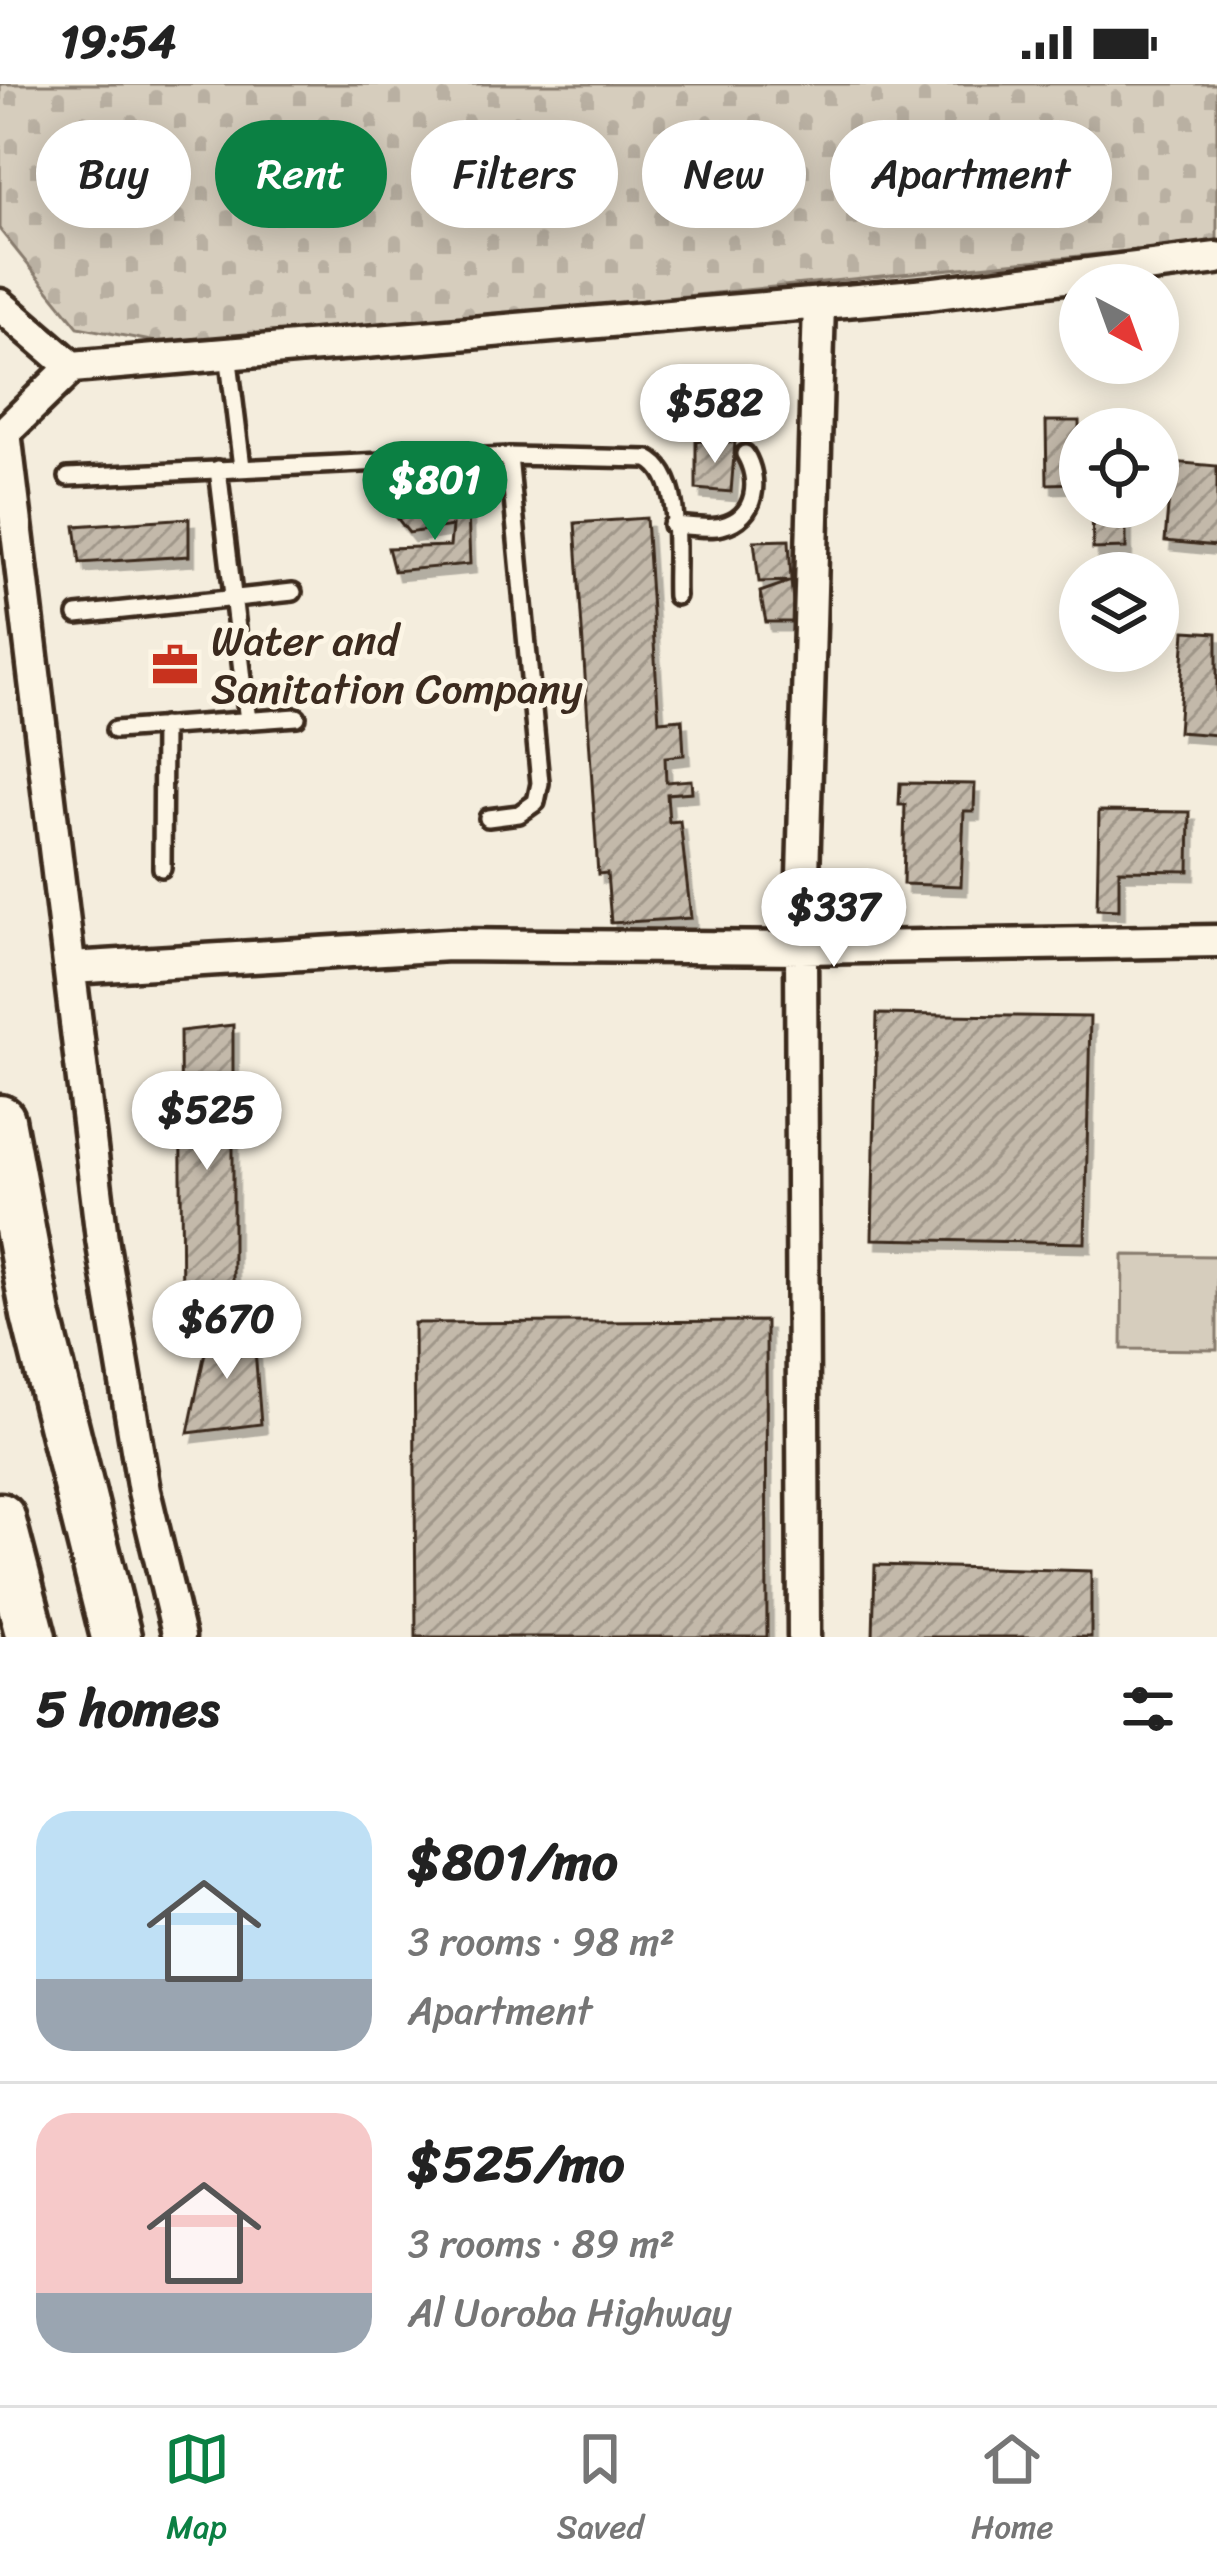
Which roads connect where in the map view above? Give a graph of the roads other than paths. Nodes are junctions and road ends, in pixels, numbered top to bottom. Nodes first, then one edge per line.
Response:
1 (1217, 258) edge
2 (819, 303) junction
3 (0, 305) edge
4 (228, 353) junction
5 (72, 367) junction
6 (2, 435) edge
7 (745, 454) dead end
8 (509, 456) junction
9 (242, 467) junction
10 (218, 469) junction
11 (68, 477) dead end
12 (672, 525) junction
13 (293, 592) dead end
14 (233, 596) junction
15 (676, 596) dead end
16 (77, 615) dead end
17 (297, 717) dead end
18 (248, 721) junction
19 (163, 726) junction
20 (115, 730) dead end
21 (488, 818) dead end
22 (162, 868) dead end
23 (1217, 941) edge
24 (801, 948) junction
25 (71, 968) junction
26 (0, 1120) edge
27 (0, 1518) edge
28 (31, 1637) edge
29 (116, 1637) edge
30 (179, 1637) edge
31 (804, 1637) edge

1 - 2 street
2 - 4 street
2 - 24 street
3 - 5 street
4 - 5 street
4 - 9 lane
5 - 6 street
6 - 25 street
7 - 12 lane
8 - 9 lane
8 - 12 lane
8 - 21 lane
9 - 10 lane
10 - 11 lane
10 - 14 lane
12 - 15 lane
13 - 14 lane
14 - 16 lane
14 - 18 lane
17 - 18 lane
18 - 19 lane
19 - 20 lane
19 - 22 lane
23 - 24 street
24 - 25 street
24 - 31 street
25 - 30 street
26 - 29 highway
27 - 28 highway

